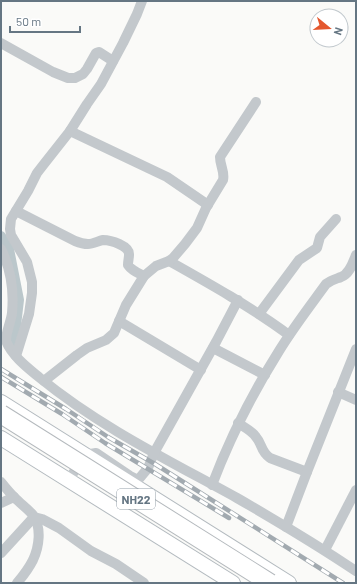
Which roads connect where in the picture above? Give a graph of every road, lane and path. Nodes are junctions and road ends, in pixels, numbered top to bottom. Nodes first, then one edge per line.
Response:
1 (142, 1) edge
2 (1, 43) edge
3 (113, 61) junction
4 (256, 102) dead end
5 (70, 131) junction
6 (208, 205) junction
7 (16, 211) junction
8 (336, 220) dead end
9 (1, 249) edge
10 (356, 254) edge
11 (169, 261) junction
12 (144, 276) junction
13 (238, 300) junction
14 (259, 314) junction
15 (119, 321) junction
16 (290, 334) junction
17 (8, 346) edge
18 (213, 348) junction
19 (356, 349) edge
20 (200, 370) junction
21 (264, 375) junction
22 (44, 381) junction
23 (338, 392) junction
24 (356, 400) edge
25 (1, 402) edge
26 (1, 414) edge
27 (238, 423) junction
28 (1, 427) edge
29 (1, 438) edge
30 (154, 453) junction
31 (85, 455) junction
32 (307, 472) junction
33 (68, 481) junction
34 (1, 482) edge
35 (212, 485) junction
36 (356, 490) edge
37 (14, 497) junction
38 (354, 502) edge
39 (1, 504) edge
40 (34, 517) junction
41 (286, 527) junction
42 (325, 550) junction
43 (1, 553) edge
44 (356, 571) edge
45 (17, 583) edge
46 (144, 583) edge
47 (233, 583) edge
48 (252, 583) edge
49 (270, 583) edge
50 (289, 583) edge

1 - 3 street
2 - 3 street
3 - 5 street
4 - 6 street
5 - 6 street
5 - 7 street
6 - 11 street
7 - 12 street
7 - 17 street
8 - 14 street
9 - 17 street
10 - 16 street
11 - 12 street
11 - 13 street
12 - 15 street
13 - 14 street
13 - 18 street
14 - 16 street
15 - 20 street
15 - 22 street
16 - 21 street
17 - 22 street
18 - 20 street
18 - 21 street
19 - 23 street
20 - 30 street
21 - 27 street
22 - 30 street
23 - 24 street
23 - 32 street
25 - 31 street
26 - 49 highway, NH22, bridge
27 - 32 street
27 - 35 street
28 - 48 highway, NH22
29 - 33 street
30 - 31 street
30 - 35 street
31 - 33 street
31 - 50 street
32 - 41 street
33 - 47 street
34 - 37 street
35 - 41 street
36 - 38 street
37 - 39 street
37 - 40 street
38 - 42 street
40 - 43 street
40 - 45 street
40 - 46 street
41 - 42 street
42 - 44 street

